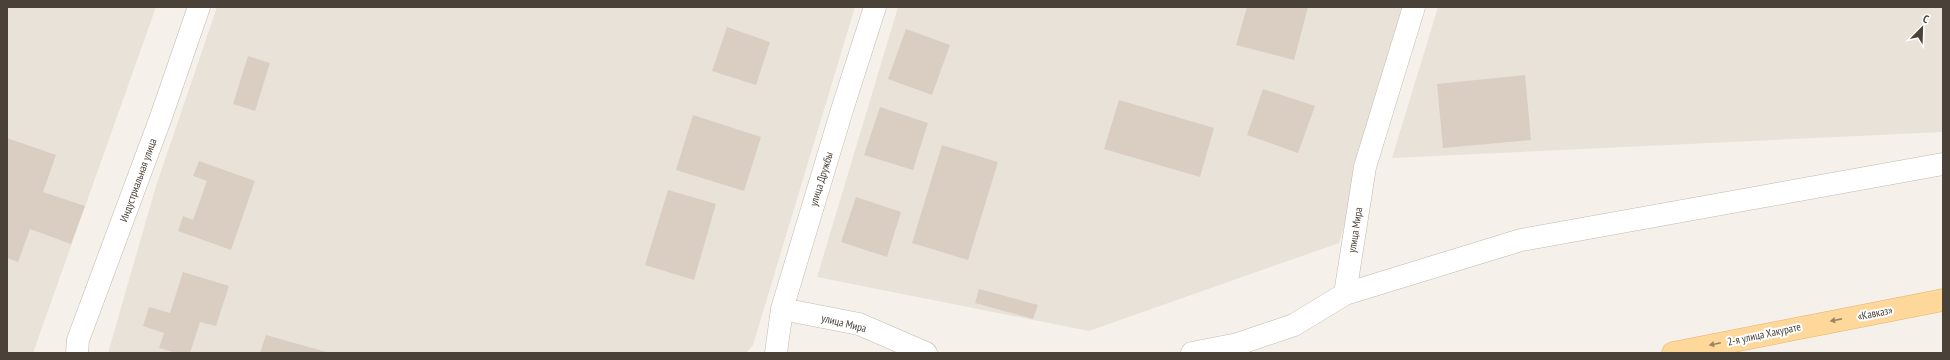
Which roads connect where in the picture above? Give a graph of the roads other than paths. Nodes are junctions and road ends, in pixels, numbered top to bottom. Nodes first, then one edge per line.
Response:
1 (199, 7) edge
2 (875, 7) edge
3 (1414, 7) edge
4 (1943, 164) edge
5 (1345, 294) junction
6 (1943, 300) edge
7 (782, 309) junction
8 (1808, 325) joint
9 (77, 353) edge
10 (776, 353) edge
11 (926, 353) edge
12 (1192, 353) edge
13 (1673, 353) edge

1 - 9 street, Индустриальная улица
2 - 7 street, улица Дружбы
3 - 5 street, улица Мира
4 - 5 street
5 - 12 street
6 -> 8 main road, «Кавказ»
7 - 10 street, улица Дружбы
7 - 11 street, улица Мира
8 -> 13 main road, 2-я улица Хакурате

